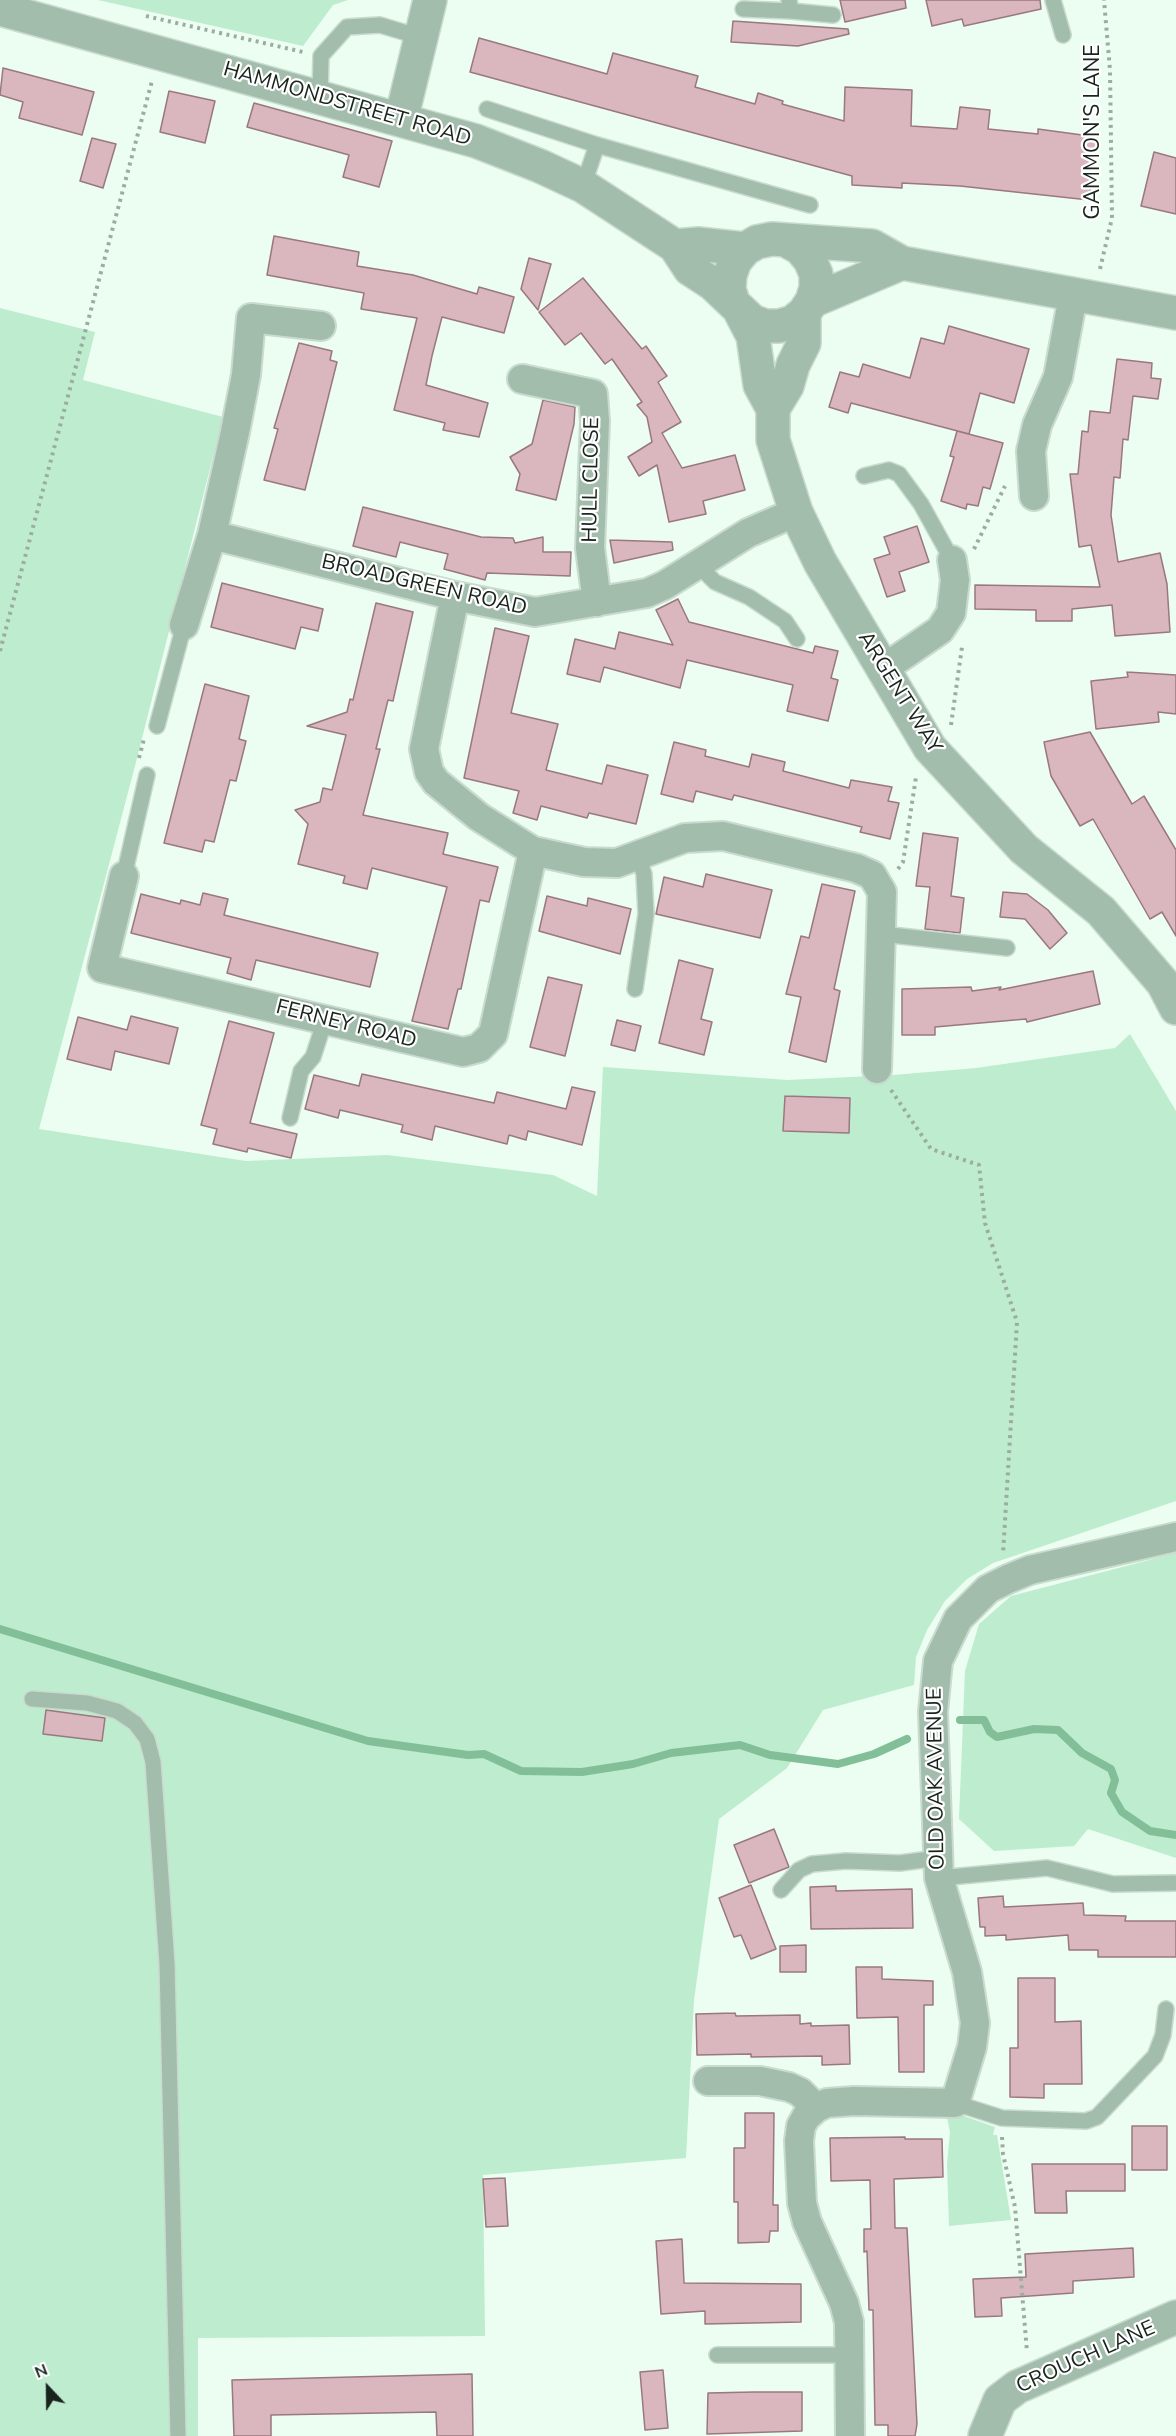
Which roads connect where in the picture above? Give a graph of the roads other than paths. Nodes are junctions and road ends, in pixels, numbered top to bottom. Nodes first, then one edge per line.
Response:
1 (430, 0) edge
2 (1053, 0) edge
3 (790, 6) edge
4 (0, 9) edge
5 (743, 9) dead end
6 (833, 15) dead end
7 (1064, 35) dead end
8 (420, 37) junction
9 (320, 96) junction
10 (487, 110) dead end
11 (401, 120) junction
12 (597, 145) junction
13 (583, 186) junction
14 (810, 205) dead end
15 (787, 241) junction
16 (675, 246) junction
17 (744, 249) junction
18 (902, 263) junction
19 (1083, 297) junction
20 (737, 307) junction
21 (808, 307) junction
22 (1176, 313) edge
23 (321, 326) dead end
24 (522, 380) dead end
25 (773, 409) junction
26 (864, 476) dead end
27 (1034, 496) dead end
28 (796, 512) junction
29 (212, 535) junction
30 (969, 554) joint
31 (698, 565) junction
32 (455, 596) junction
33 (597, 602) junction
34 (184, 625) joint
35 (797, 639) dead end
36 (883, 669) junction
37 (157, 726) road end
38 (147, 775) road end
39 (533, 850) junction
40 (638, 856) junction
41 (124, 876) joint
42 (882, 934) junction
43 (1007, 948) dead end
44 (635, 989) dead end
45 (1172, 989) edge
46 (325, 1020) junction
47 (877, 1069) road end
48 (290, 1118) dead end
49 (1176, 1537) edge
50 (32, 1699) dead end
51 (938, 1868) junction
52 (1174, 1883) dead end
53 (781, 1890) dead end
54 (1166, 2009) dead end
55 (708, 2081) dead end
56 (955, 2103) junction
57 (816, 2108) junction
58 (1176, 2317) edge
59 (717, 2355) dead end
60 (851, 2355) junction
61 (178, 2436) edge
62 (850, 2436) edge
63 (985, 2436) edge

1 - 8 street
2 - 7 lane
3 - 5 lane
3 - 6 lane
4 - 9 street, HAMMONDSTREET ROAD
8 - 9 lane
8 - 11 street
9 - 11 street, HAMMONDSTREET ROAD
10 - 12 lane
11 - 13 street, HAMMONDSTREET ROAD
12 - 13 lane
12 - 14 lane
13 - 16 street, HAMMONDSTREET ROAD
15 - 17 street
15 - 18 street
15 - 21 street
16 - 17 street
16 - 20 street, HAMMONDSTREET ROAD
17 - 20 street
18 - 19 street
18 - 21 street, HAMMONDSTREET ROAD
19 - 22 street
19 - 27 street
20 - 21 street, HAMMONDSTREET ROAD
20 - 25 street, ARGENT WAY
21 - 25 street, ARGENT WAY
23 - 29 street
24 - 33 street, HULL CLOSE
25 - 28 street, ARGENT WAY
26 - 30 lane
28 - 31 street, BROADGREEN ROAD
28 - 36 street, ARGENT WAY
29 - 32 street, BROADGREEN ROAD
29 - 34 street
30 - 36 street
31 - 33 street, BROADGREEN ROAD
31 - 35 lane
32 - 33 street, BROADGREEN ROAD
32 - 39 street
34 - 37 lane
36 - 45 street, ARGENT WAY
38 - 41 lane
39 - 40 street
39 - 46 street, FERNEY ROAD
40 - 42 street
40 - 44 lane
41 - 46 street, FERNEY ROAD
42 - 43 lane
42 - 47 street
46 - 48 lane
49 - 51 street, OLD OAK AVENUE
50 - 61 lane
51 - 52 lane
51 - 53 lane
51 - 56 street, OLD OAK AVENUE
54 - 56 lane
55 - 57 street
56 - 57 street
57 - 60 street
58 - 63 street, CROUCH LANE
59 - 60 lane
60 - 62 street

